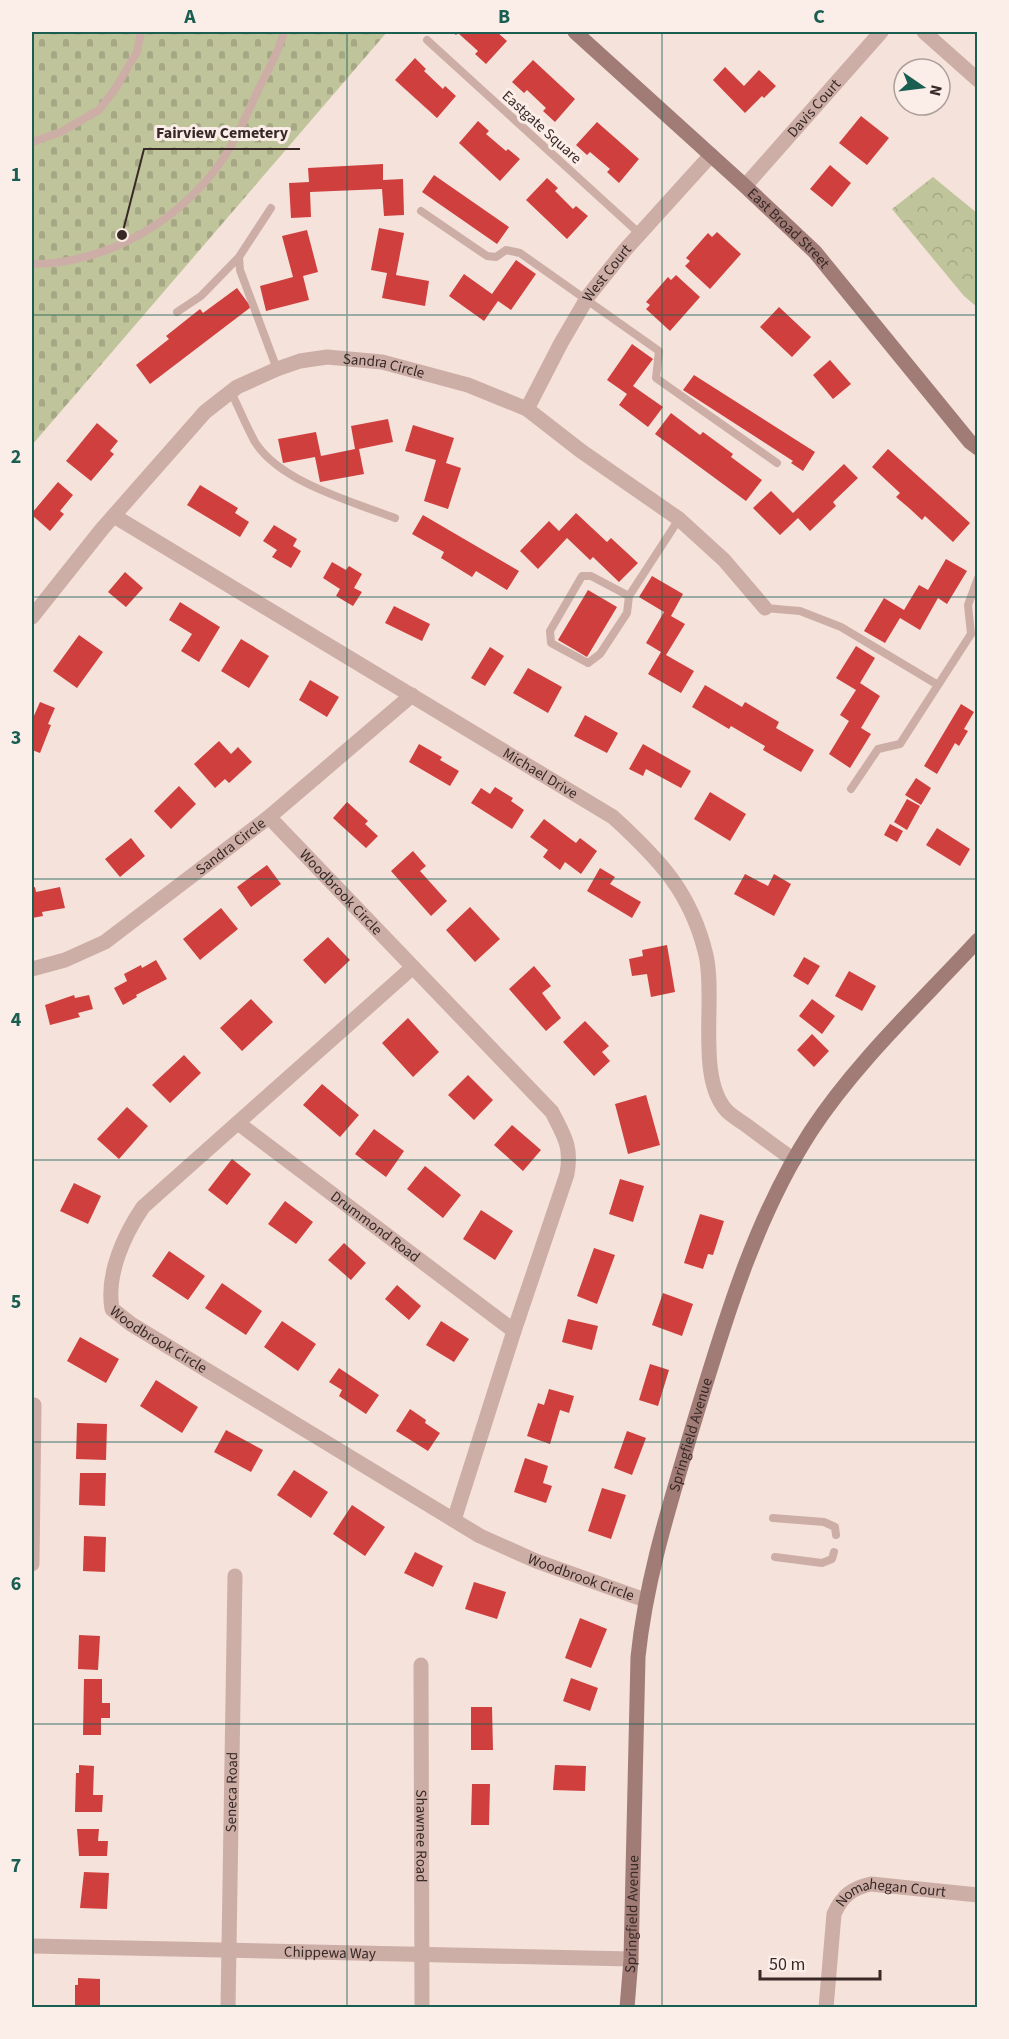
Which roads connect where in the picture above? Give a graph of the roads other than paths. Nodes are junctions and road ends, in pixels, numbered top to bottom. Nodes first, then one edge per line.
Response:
1 (141, 32) edge
2 (284, 32) edge
3 (575, 32) edge
4 (880, 32) edge
5 (924, 32) edge
6 (427, 40) dead end
7 (978, 80) edge
8 (32, 141) edge
9 (711, 155) junction
10 (746, 186) junction
11 (271, 208) dead end
12 (421, 211) dead end
13 (640, 234) junction
14 (238, 258) junction
15 (32, 264) edge
16 (586, 300) junction
17 (177, 312) dead end
18 (277, 369) junction
19 (231, 392) junction
20 (527, 409) junction
21 (978, 448) edge
22 (777, 463) dead end
23 (114, 516) junction
24 (395, 518) dead end
25 (679, 519) junction
26 (978, 578) edge
27 (629, 596) junction
28 (765, 608) joint
29 (32, 617) edge
30 (938, 685) junction
31 (412, 695) junction
32 (851, 789) dead end
33 (269, 818) junction
34 (978, 940) edge
35 (413, 968) junction
36 (32, 969) edge
37 (238, 1123) junction
38 (794, 1160) junction
39 (514, 1331) junction
40 (34, 1405) dead end
41 (773, 1518) dead end
42 (454, 1520) junction
43 (836, 1535) dead end
44 (834, 1552) dead end
45 (775, 1557) dead end
46 (32, 1564) edge
47 (235, 1576) dead end
48 (645, 1600) junction
49 (421, 1665) dead end
50 (978, 1895) edge
51 (32, 1946) edge
52 (228, 1950) junction
53 (422, 1954) junction
54 (631, 1959) junction
55 (228, 2007) edge
56 (422, 2007) edge
57 (627, 2007) edge
58 (826, 2007) edge

1 - 8 lane
2 - 15 lane
3 - 9 main road, East Broad Street
4 - 10 street, Davis Court
5 - 7 street
6 - 13 lane, Eastgate Square
9 - 10 main road, East Broad Street
9 - 13 street, West Court
10 - 21 main road, East Broad Street
11 - 14 lane
12 - 16 lane
13 - 16 street, West Court
14 - 17 lane
14 - 18 lane
16 - 20 street, West Court
16 - 22 lane
18 - 19 street, Sandra Circle
18 - 20 street, Sandra Circle
19 - 23 street, Sandra Circle
19 - 24 lane
20 - 25 street, Sandra Circle
23 - 29 street, Sandra Circle
23 - 31 street, Michael Drive
25 - 27 lane
25 - 28 street, Sandra Circle
26 - 30 lane
27 - 27 lane
28 - 30 lane
30 - 32 lane
31 - 33 street, Sandra Circle
31 - 38 street, Michael Drive
33 - 35 street, Woodbrook Circle
33 - 36 street, Sandra Circle
34 - 38 main road, Springfield Avenue
35 - 37 street, Woodbrook Circle
35 - 39 street, Woodbrook Circle
37 - 39 street, Drummond Road
37 - 42 street, Woodbrook Circle
38 - 48 main road, Springfield Avenue
39 - 42 street, Woodbrook Circle
40 - 46 street
41 - 43 lane
42 - 48 street, Woodbrook Circle
44 - 45 lane
47 - 52 street, Seneca Road
48 - 54 main road, Springfield Avenue
49 - 53 street, Shawnee Road
50 - 58 street, Nomahegan Court
51 - 52 street, Chippewa Way
52 - 53 street, Chippewa Way
52 - 55 street, Seneca Road
53 - 54 street, Chippewa Way
53 - 56 street, Shawnee Road
54 - 57 main road, Springfield Avenue

